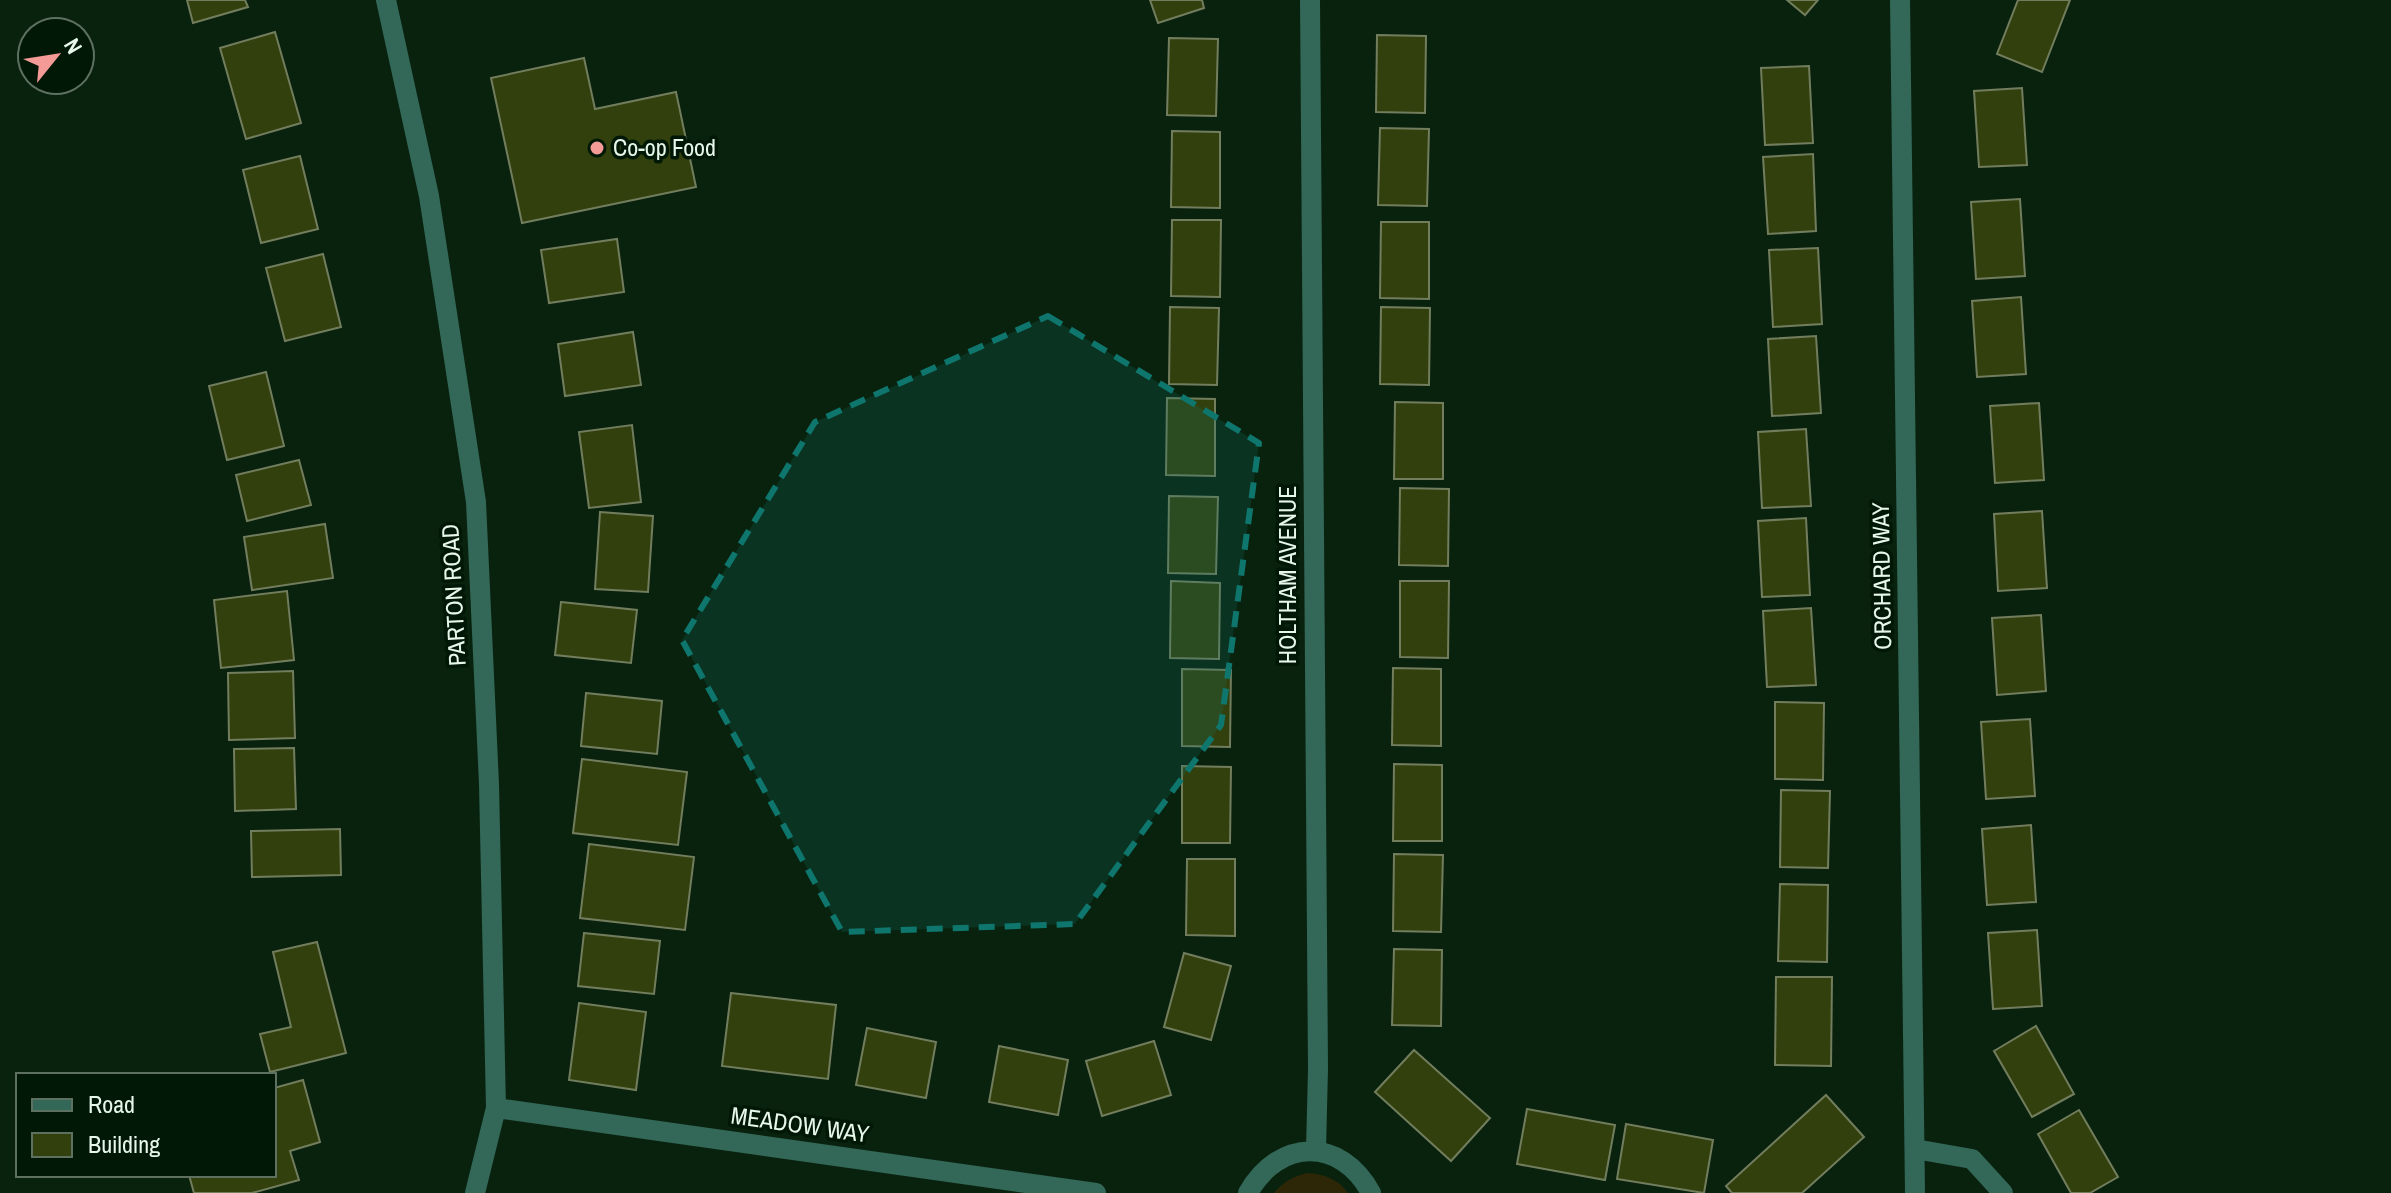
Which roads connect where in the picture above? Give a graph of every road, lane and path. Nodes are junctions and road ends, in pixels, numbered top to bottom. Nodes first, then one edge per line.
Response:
1 (386, 0) edge
2 (1310, 0) edge
3 (1901, 1) edge
4 (496, 1108) junction
5 (1915, 1149) junction
6 (1316, 1150) junction
7 (475, 1193) edge
8 (1096, 1193) edge
9 (1248, 1193) edge
10 (1371, 1193) edge
11 (1915, 1193) edge
12 (2003, 1193) edge

1 - 4 street, PARTON ROAD
2 - 6 street, HOLTHAM AVENUE
3 - 5 street, ORCHARD WAY
4 - 7 street, PARTON ROAD
4 - 8 street, MEADOW WAY
5 - 11 street, ORCHARD WAY
5 - 12 street
6 - 9 street
6 - 10 street

